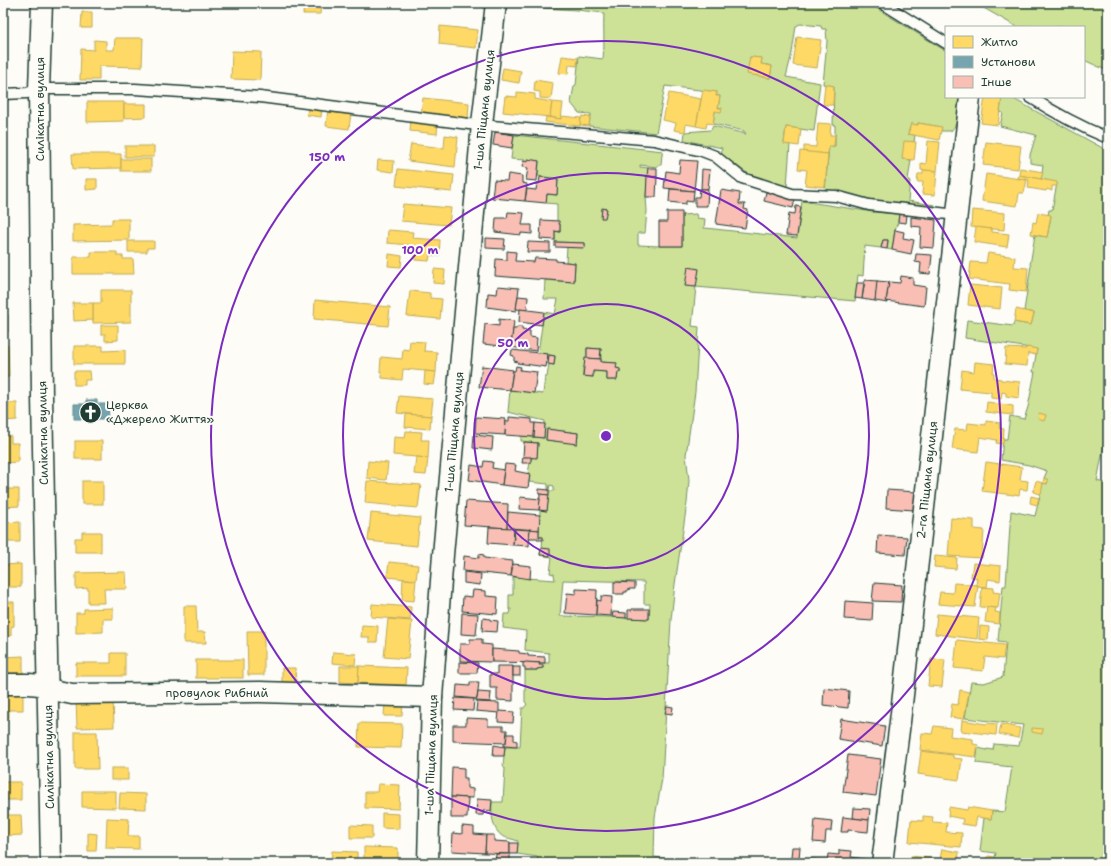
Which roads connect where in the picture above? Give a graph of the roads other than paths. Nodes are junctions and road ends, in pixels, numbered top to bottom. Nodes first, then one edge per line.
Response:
1 (42, 3) edge
2 (496, 3) edge
3 (882, 3) edge
4 (945, 42) edge
5 (39, 89) junction
6 (3, 94) edge
7 (970, 98) edge
8 (1032, 98) edge
9 (482, 124) junction
10 (1108, 138) edge
11 (957, 215) junction
12 (3, 684) edge
13 (48, 689) junction
14 (432, 697) junction
15 (51, 863) edge
16 (428, 863) edge
17 (882, 863) edge

1 - 5 street, Силікатна вулиця
2 - 9 street, 1-ша Піщана вулиця
3 - 4 lane
5 - 6 lane
5 - 9 lane
5 - 13 street, Силікатна вулиця
7 - 11 street, 2-га Піщана вулиця
8 - 10 lane
9 - 11 lane
9 - 14 street, 1-ша Піщана вулиця
11 - 17 street, 2-га Піщана вулиця
12 - 13 street, провулок Рибний
13 - 14 street, провулок Рибний
13 - 15 street, Силікатна вулиця
14 - 16 street, 1-ша Піщана вулиця

